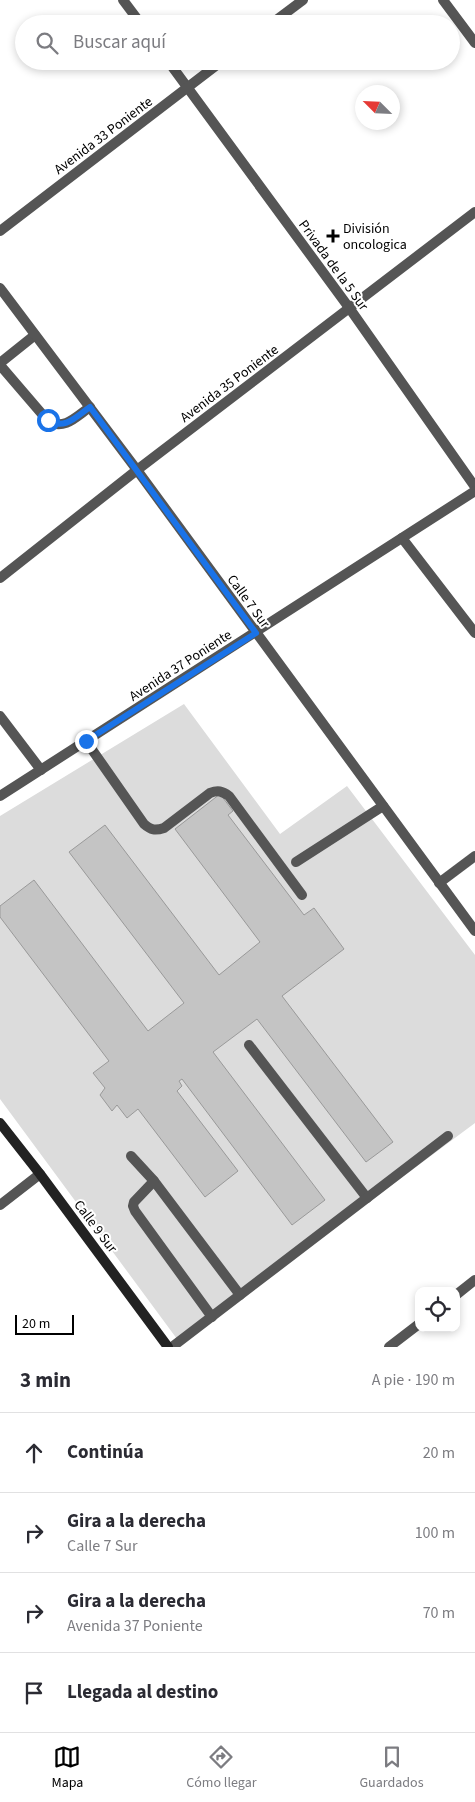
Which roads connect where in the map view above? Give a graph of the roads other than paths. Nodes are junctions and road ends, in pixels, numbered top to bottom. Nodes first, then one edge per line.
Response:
1 (123, 0) edge
2 (303, 0) edge
3 (442, 0) edge
4 (134, 15) edge
5 (283, 15) edge
6 (454, 15) edge
7 (460, 23) edge
8 (475, 43) edge
9 (175, 70) edge
10 (210, 70) edge
11 (188, 87) junction
12 (475, 212) edge
13 (0, 230) edge
14 (0, 288) edge
15 (350, 309) junction
16 (36, 335) junction
17 (0, 364) edge
18 (90, 407) junction
19 (137, 470) junction
20 (475, 486) edge
21 (475, 491) edge
22 (402, 538) junction
23 (0, 578) edge
24 (256, 633) junction
25 (475, 633) edge
26 (0, 716) edge
27 (86, 741) junction
28 (41, 770) junction
29 (0, 796) edge
30 (383, 806) junction
31 (475, 856) edge
32 (296, 862) dead end
33 (439, 883) junction
34 (302, 895) dead end
35 (475, 931) edge
36 (249, 1045) dead end
37 (0, 1123) edge
38 (448, 1136) dead end
39 (130, 1156) dead end
40 (40, 1174) junction
41 (154, 1181) junction
42 (367, 1198) junction
43 (0, 1205) edge
44 (475, 1280) edge
45 (460, 1292) edge
46 (240, 1295) junction
47 (212, 1317) junction
48 (415, 1327) edge
49 (170, 1347) edge
50 (390, 1347) edge

1 - 4 street
2 - 5 street
3 - 6 street
7 - 8 street
9 - 11 street, Privada de la 5 Sur
10 - 11 street, Avenida 33 Poniente
11 - 13 street, Avenida 33 Poniente
11 - 15 street, Privada de la 5 Sur
12 - 15 street, Avenida 35 Poniente
14 - 16 street, Calle 7 Sur
15 - 19 street, Avenida 35 Poniente
15 - 20 street, Privada de la 5 Sur
16 - 17 street
16 - 18 street, Calle 7 Sur
17 - 18 street
18 - 19 street, Calle 7 Sur
19 - 23 street, Avenida 35 Poniente
19 - 24 street, Calle 7 Sur
21 - 22 street, Avenida 37 Poniente
22 - 24 street, Avenida 37 Poniente
22 - 25 street
24 - 27 street, Avenida 37 Poniente
24 - 30 street, Calle 7 Sur
26 - 28 street
27 - 28 street, Avenida 37 Poniente
27 - 34 street
28 - 29 street, Avenida 37 Poniente
30 - 32 street
30 - 33 street, Calle 7 Sur
31 - 33 street
33 - 35 street, Calle 7 Sur
36 - 42 street
37 - 40 street, Calle 9 Sur
38 - 42 street
39 - 41 street
40 - 43 street
40 - 49 street, Calle 9 Sur
41 - 46 street
41 - 47 street
42 - 46 street
44 - 45 street
46 - 47 street
47 - 49 street
48 - 50 street

